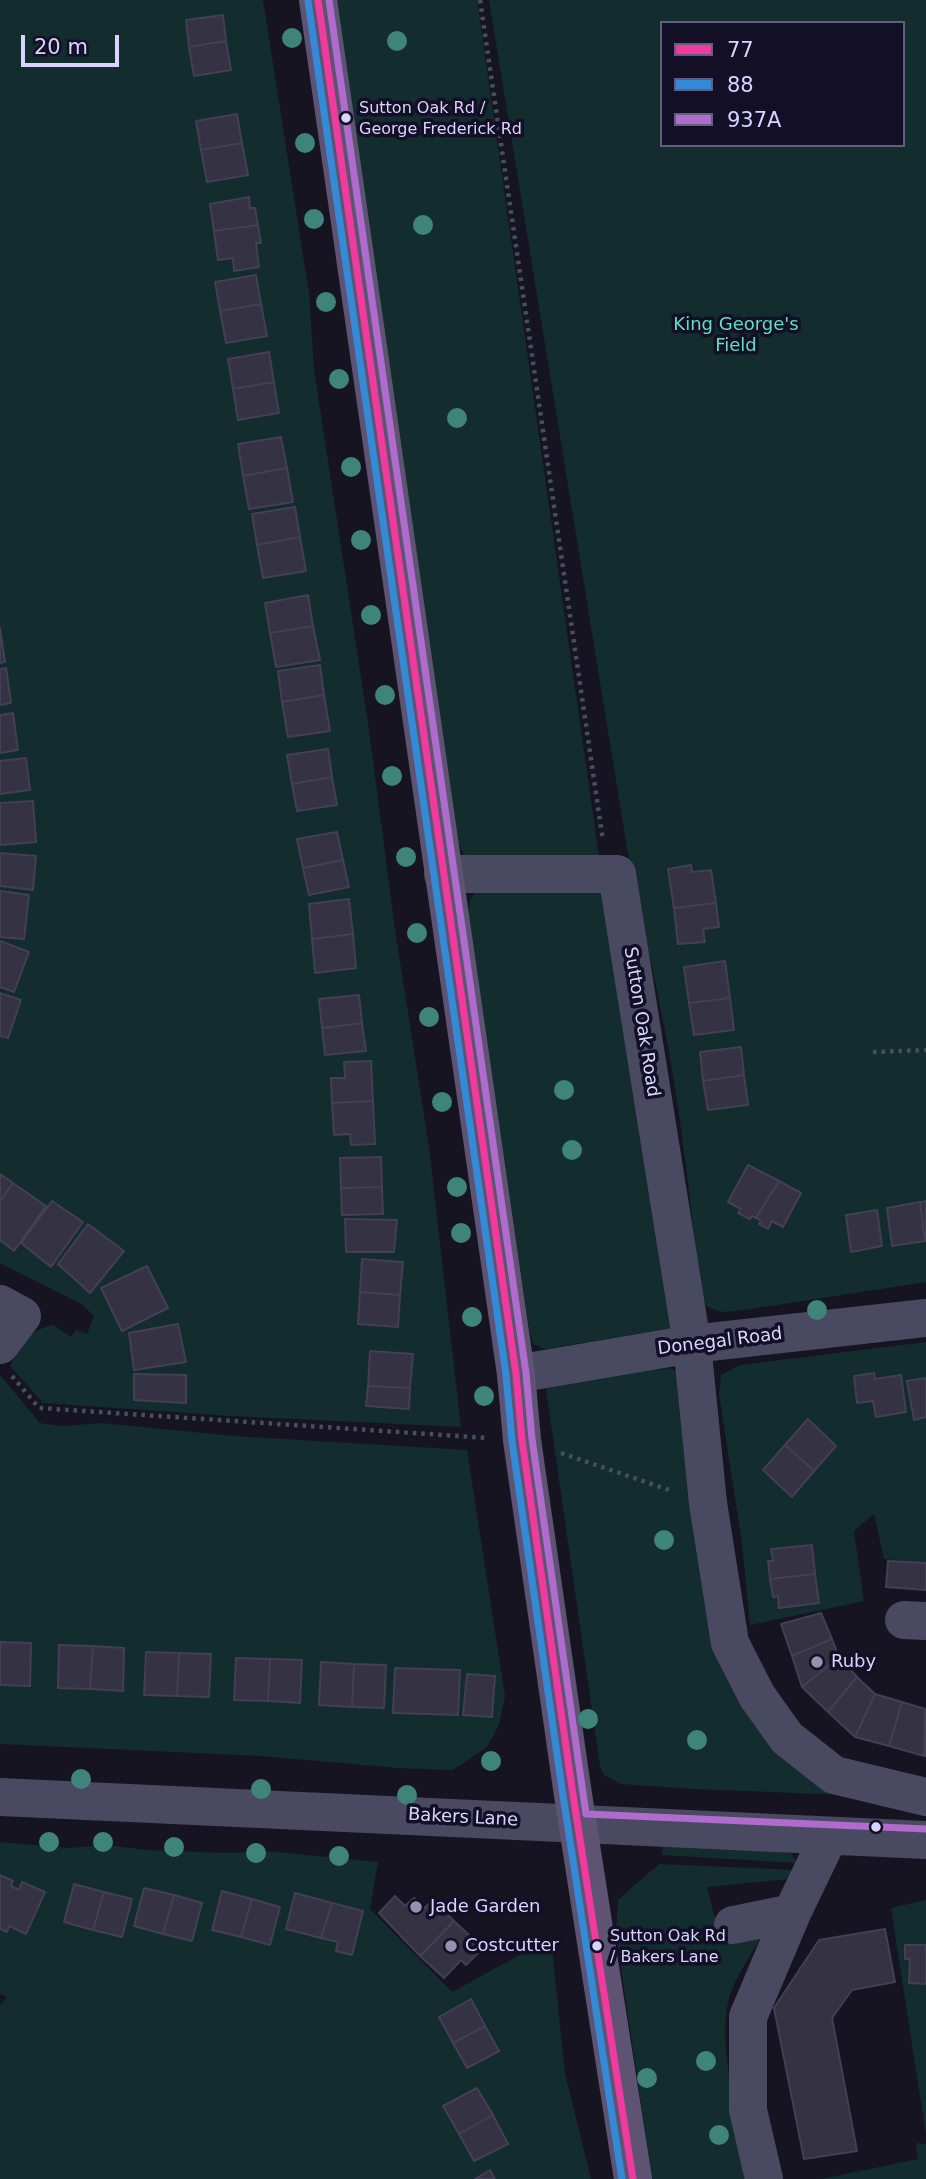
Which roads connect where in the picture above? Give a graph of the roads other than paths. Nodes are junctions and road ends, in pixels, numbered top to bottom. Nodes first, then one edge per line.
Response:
1 (318, 0) edge
2 (443, 874) junction
3 (926, 1318) edge
4 (692, 1344) junction
5 (516, 1374) junction
6 (0, 1797) edge
7 (926, 1797) edge
8 (577, 1824) junction
9 (829, 1836) junction
10 (926, 1840) edge
11 (792, 1913) junction
12 (733, 1925) dead end
13 (633, 2179) edge
14 (764, 2179) edge

1 - 2 main road
2 - 4 street, Sutton Oak Road
2 - 5 main road
3 - 4 street, Donegal Road
4 - 5 street, Donegal Road
4 - 7 street, Sutton Oak Road
5 - 8 main road
6 - 8 street, Bakers Lane
8 - 9 street, Bakers Lane
8 - 13 main road
9 - 10 street, Bakers Lane
9 - 11 street
11 - 12 street
11 - 14 street

